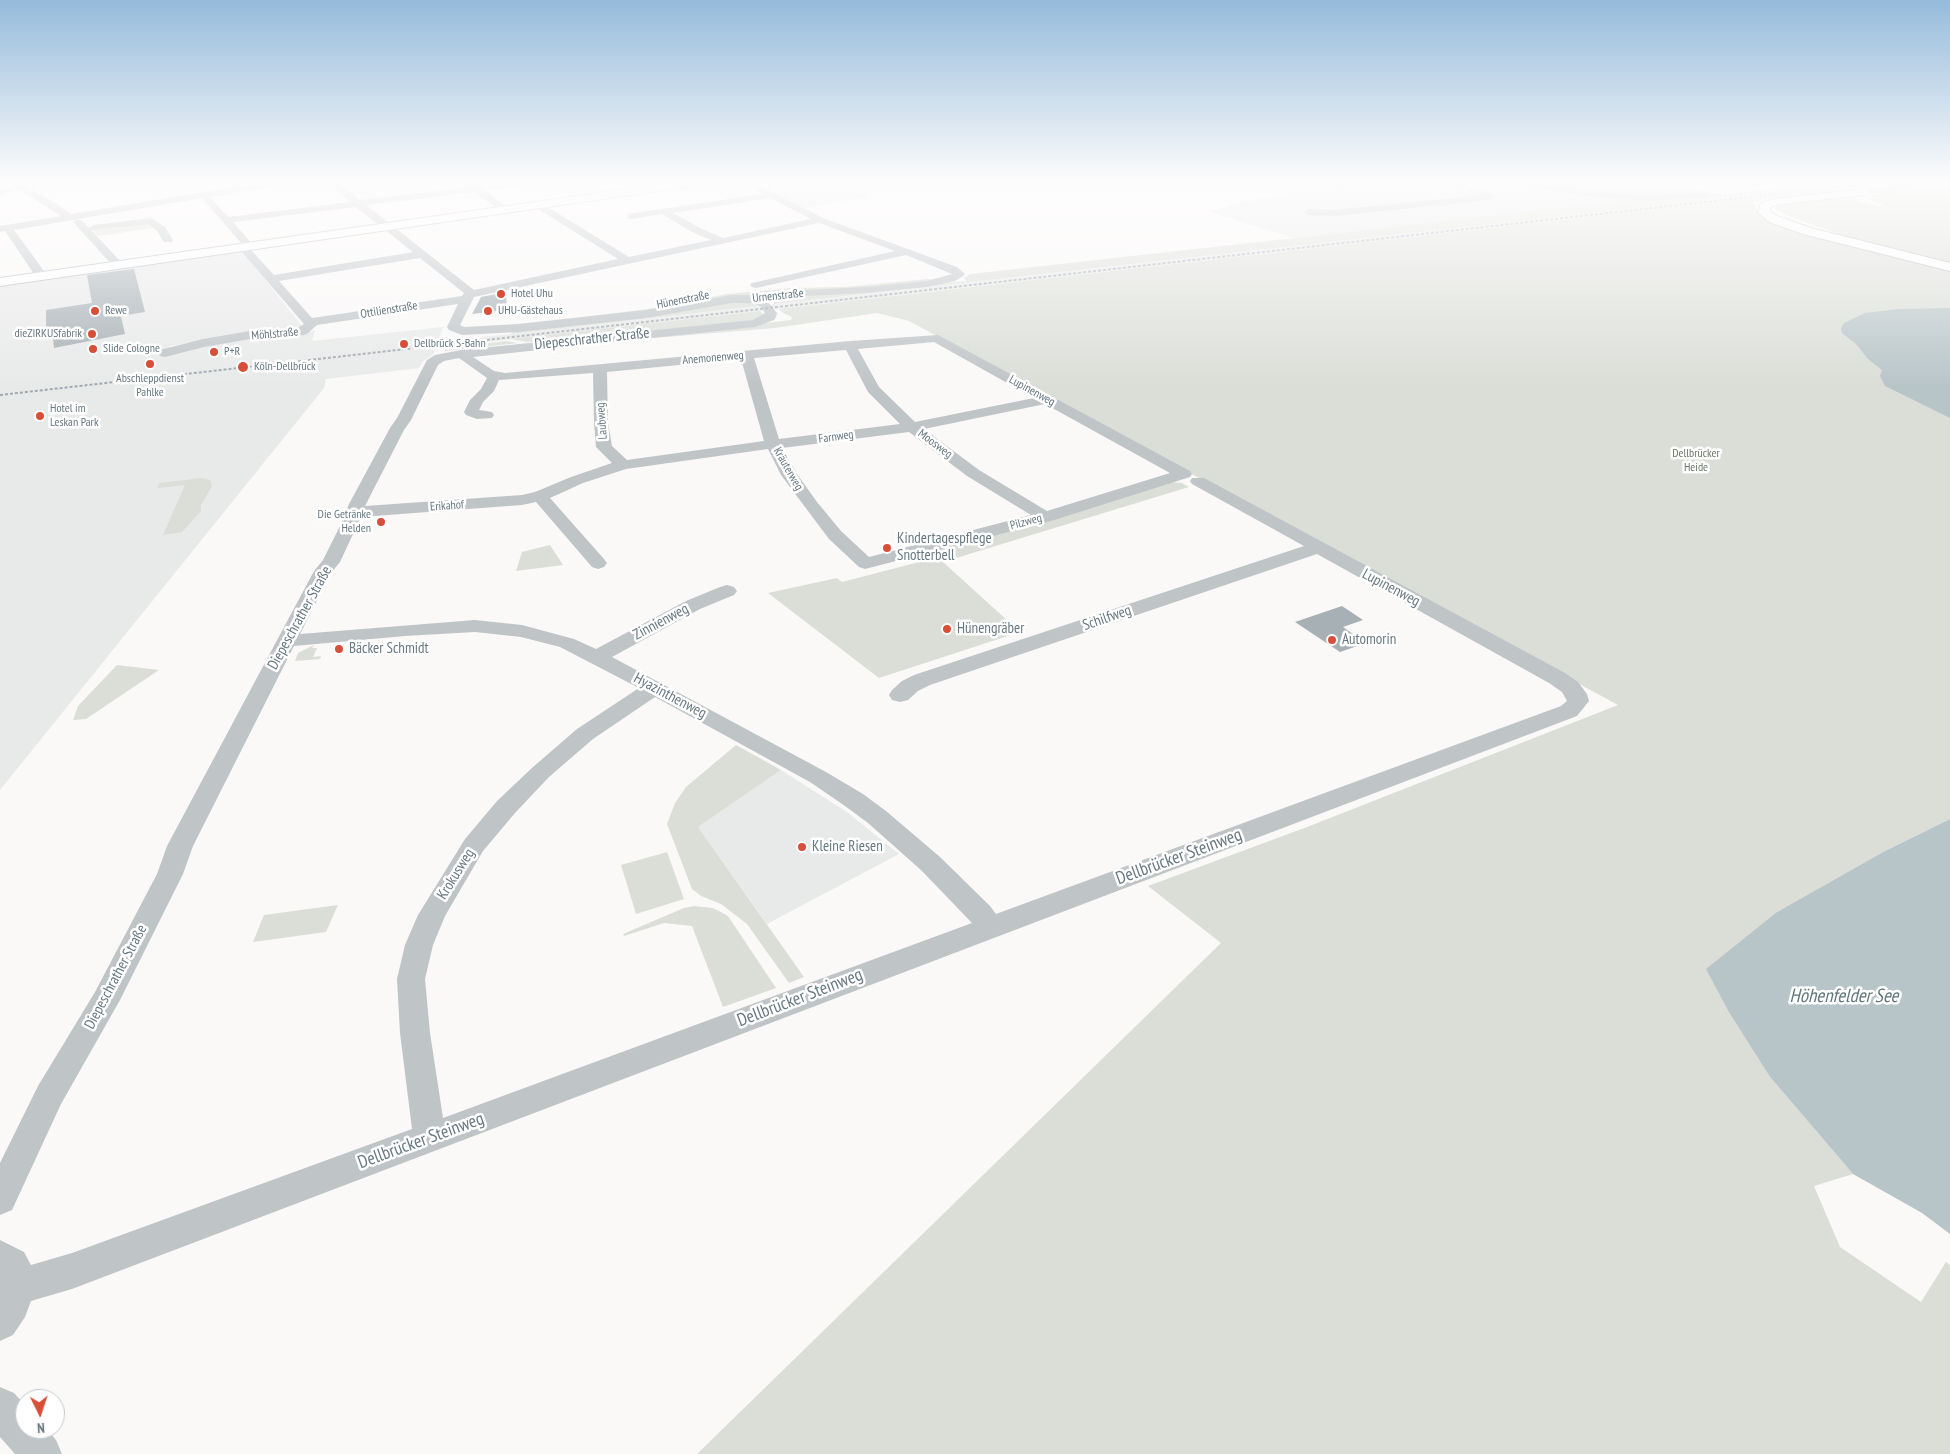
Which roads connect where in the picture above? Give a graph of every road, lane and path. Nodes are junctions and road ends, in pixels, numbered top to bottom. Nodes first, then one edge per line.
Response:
1 (21, 251) edge
2 (105, 251) edge
3 (219, 251) edge
4 (247, 251) edge
5 (418, 251) edge
6 (611, 251) edge
7 (676, 251) edge
8 (903, 251) edge
9 (1886, 251) edge
10 (906, 252) junction
11 (422, 254) junction
12 (628, 261) junction
13 (118, 265) junction
14 (1950, 267) edge
15 (38, 277) junction
16 (273, 279) junction
17 (0, 282) edge
18 (469, 296) junction
19 (756, 300) junction
20 (310, 322) junction
21 (489, 330) junction
22 (932, 338) joint
23 (850, 345) junction
24 (165, 353) dead end
25 (461, 354) junction
26 (746, 355) junction
27 (600, 368) junction
28 (494, 377) junction
29 (1048, 399) junction
30 (486, 415) dead end
31 (912, 427) junction
32 (773, 445) junction
33 (623, 465) junction
34 (1191, 478) junction
35 (540, 496) junction
36 (354, 512) junction
37 (1045, 517) junction
38 (1317, 548) junction
39 (598, 563) dead end
40 (865, 564) joint
41 (727, 591) dead end
42 (287, 641) junction
43 (597, 657) junction
44 (654, 688) junction
45 (900, 695) dead end
46 (1578, 701) joint
47 (990, 928) junction
48 (430, 1138) junction
49 (0, 1199) edge
50 (8, 1273) edge
51 (0, 1322) edge
52 (0, 1407) edge
53 (42, 1454) edge

1 - 15 street
2 - 13 street
3 - 13 main road
4 - 16 street, Möhlstraße
5 - 11 street
6 - 12 street
7 - 12 street, Ottilienstraße
8 - 10 street, Urnenstraße
9 - 14 main road
10 - 19 street, Urnenstraße
10 - 21 street, Hünenstraße
11 - 16 street
11 - 18 street
12 - 18 street, Ottilienstraße
13 - 15 main road
15 - 17 main road
16 - 20 street, Möhlstraße
18 - 20 street, Ottilienstraße
18 - 21 street, Urnenstraße
19 - 21 street, Urnenstraße
19 - 25 street, Diepeschrather Straße
20 - 24 street, Möhlstraße
22 - 23 street, Anemonenweg
22 - 29 street, Lupinenweg
23 - 26 street, Anemonenweg
23 - 31 street, Moosweg
25 - 28 street
25 - 36 street, Diepeschrather Straße
26 - 27 street, Anemonenweg
26 - 32 street, Kräuterweg
27 - 28 street, Anemonenweg
27 - 33 street, Laubweg
28 - 30 street
29 - 31 street, Farnweg
29 - 34 street, Lupinenweg
31 - 32 street, Farnweg
31 - 37 street, Moosweg
32 - 33 street, Farnweg
32 - 40 street, Kräuterweg
33 - 35 street, Erikahof
34 - 37 street, Pilzweg
34 - 38 street, Lupinenweg
35 - 36 street, Erikahof
35 - 39 street
36 - 42 street, Diepeschrather Straße
37 - 40 street, Pilzweg
38 - 45 street, Schilfweg
38 - 46 street, Lupinenweg
41 - 43 street, Zinnienweg
42 - 43 street, Hyazinthenweg
42 - 49 street, Diepeschrather Straße
43 - 44 street, Hyazinthenweg
44 - 47 street, Hyazinthenweg
44 - 48 street, Krokusweg
46 - 47 street, Dellbrücker Steinweg
47 - 48 street, Dellbrücker Steinweg
48 - 50 street, Dellbrücker Steinweg
50 - 51 street
52 - 53 street

